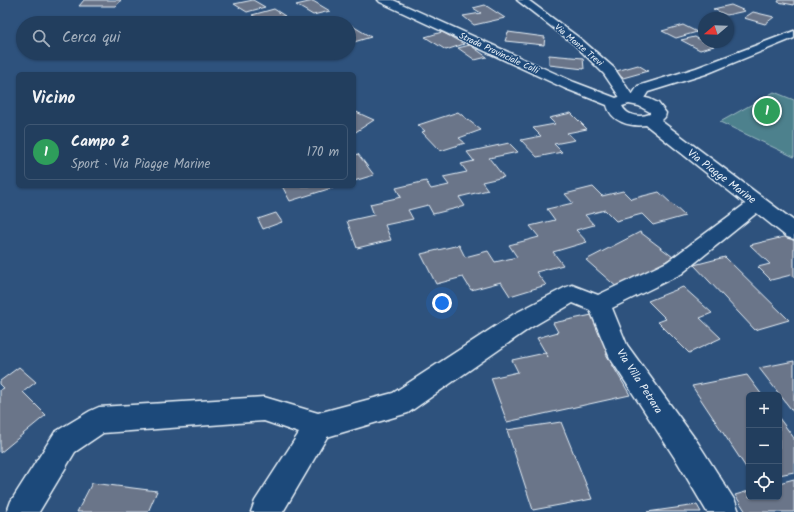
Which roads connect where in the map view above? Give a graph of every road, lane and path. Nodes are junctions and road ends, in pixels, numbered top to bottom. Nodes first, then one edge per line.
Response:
1 (384, 0) edge
2 (522, 0) edge
3 (794, 34) edge
4 (626, 100) junction
5 (650, 121) junction
6 (758, 203) junction
7 (794, 232) edge
8 (600, 304) junction
9 (318, 426) junction
10 (22, 512) edge
11 (266, 512) edge
12 (724, 512) edge

1 - 4 street, Strada Provinciale Colli
2 - 4 street, Via Monte Trevi
3 - 4 street
4 - 5 street, Strada Provinciale Colli
4 - 5 street
5 - 6 street, Via Piagge Marine
6 - 7 street, Via Piagge Marine
6 - 8 street
8 - 9 street
8 - 12 street, Via Villa Petrara
9 - 10 street
9 - 11 street

